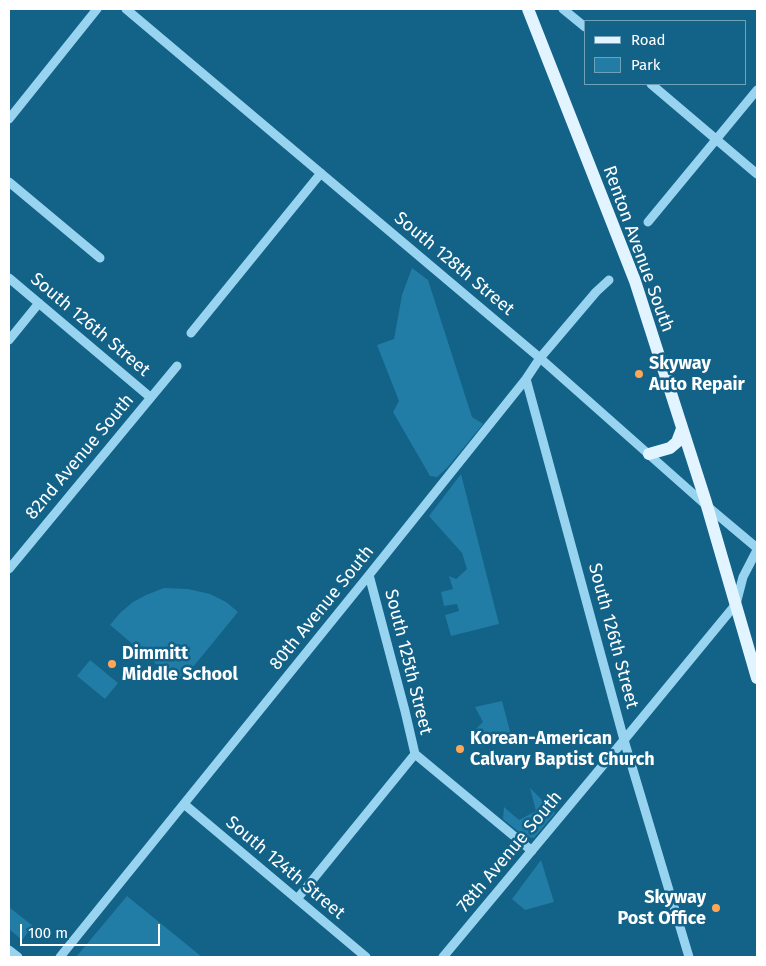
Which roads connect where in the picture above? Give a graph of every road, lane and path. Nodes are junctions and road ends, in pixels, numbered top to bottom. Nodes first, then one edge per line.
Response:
1 (97, 9) edge
2 (126, 9) edge
3 (528, 9) edge
4 (563, 9) edge
5 (584, 26) edge
6 (652, 85) edge
7 (757, 90) edge
8 (9, 119) edge
9 (716, 139) junction
10 (321, 173) junction
11 (757, 174) edge
12 (9, 182) edge
13 (648, 222) dead end
14 (100, 258) dead end
15 (9, 278) edge
16 (609, 280) dead end
17 (39, 303) junction
18 (190, 333) dead end
19 (9, 340) edge
20 (540, 358) junction
21 (177, 366) dead end
22 (526, 379) junction
23 (150, 397) junction
24 (682, 429) junction
25 (649, 454) junction
26 (707, 506) junction
27 (757, 549) edge
28 (9, 569) edge
29 (369, 575) junction
30 (736, 604) junction
31 (757, 678) edge
32 (624, 740) junction
33 (414, 754) junction
34 (184, 804) junction
35 (532, 851) junction
36 (297, 899) junction
37 (9, 950) edge
38 (18, 957) edge
39 (60, 957) edge
40 (366, 957) edge
41 (443, 957) edge
42 (689, 957) edge

1 - 8 street
2 - 10 street, South 128th Street
3 - 24 main road, Renton Avenue South
4 - 5 street
6 - 9 street
7 - 9 street
9 - 11 street
9 - 13 street
10 - 18 street
10 - 20 street, South 128th Street
12 - 14 street
15 - 17 street, South 126th Street
16 - 20 street, 80th Avenue South
17 - 19 street
17 - 23 street, South 126th Street
20 - 22 street, 80th Avenue South
20 - 25 street, South 128th Street
21 - 23 street, 82nd Avenue South
22 - 29 street, 80th Avenue South
22 - 32 street, South 126th Street
23 - 28 street, 82nd Avenue South
24 - 25 main road
24 - 26 main road, Renton Avenue South
25 - 26 street, South 128th Street
26 - 27 street, South 128th Street
26 - 30 main road, Renton Avenue South
27 - 30 street, 78th Avenue South
29 - 33 street, South 125th Street
29 - 34 street, 80th Avenue South
30 - 31 main road, Renton Avenue South
30 - 32 street, 78th Avenue South
32 - 35 street, 78th Avenue South
32 - 42 street, South 126th Street
33 - 35 street, South 125th Street
33 - 36 street
34 - 36 street, South 124th Street
34 - 39 street, 80th Avenue South
35 - 41 street, 78th Avenue South
36 - 40 street, South 124th Street
37 - 38 street

